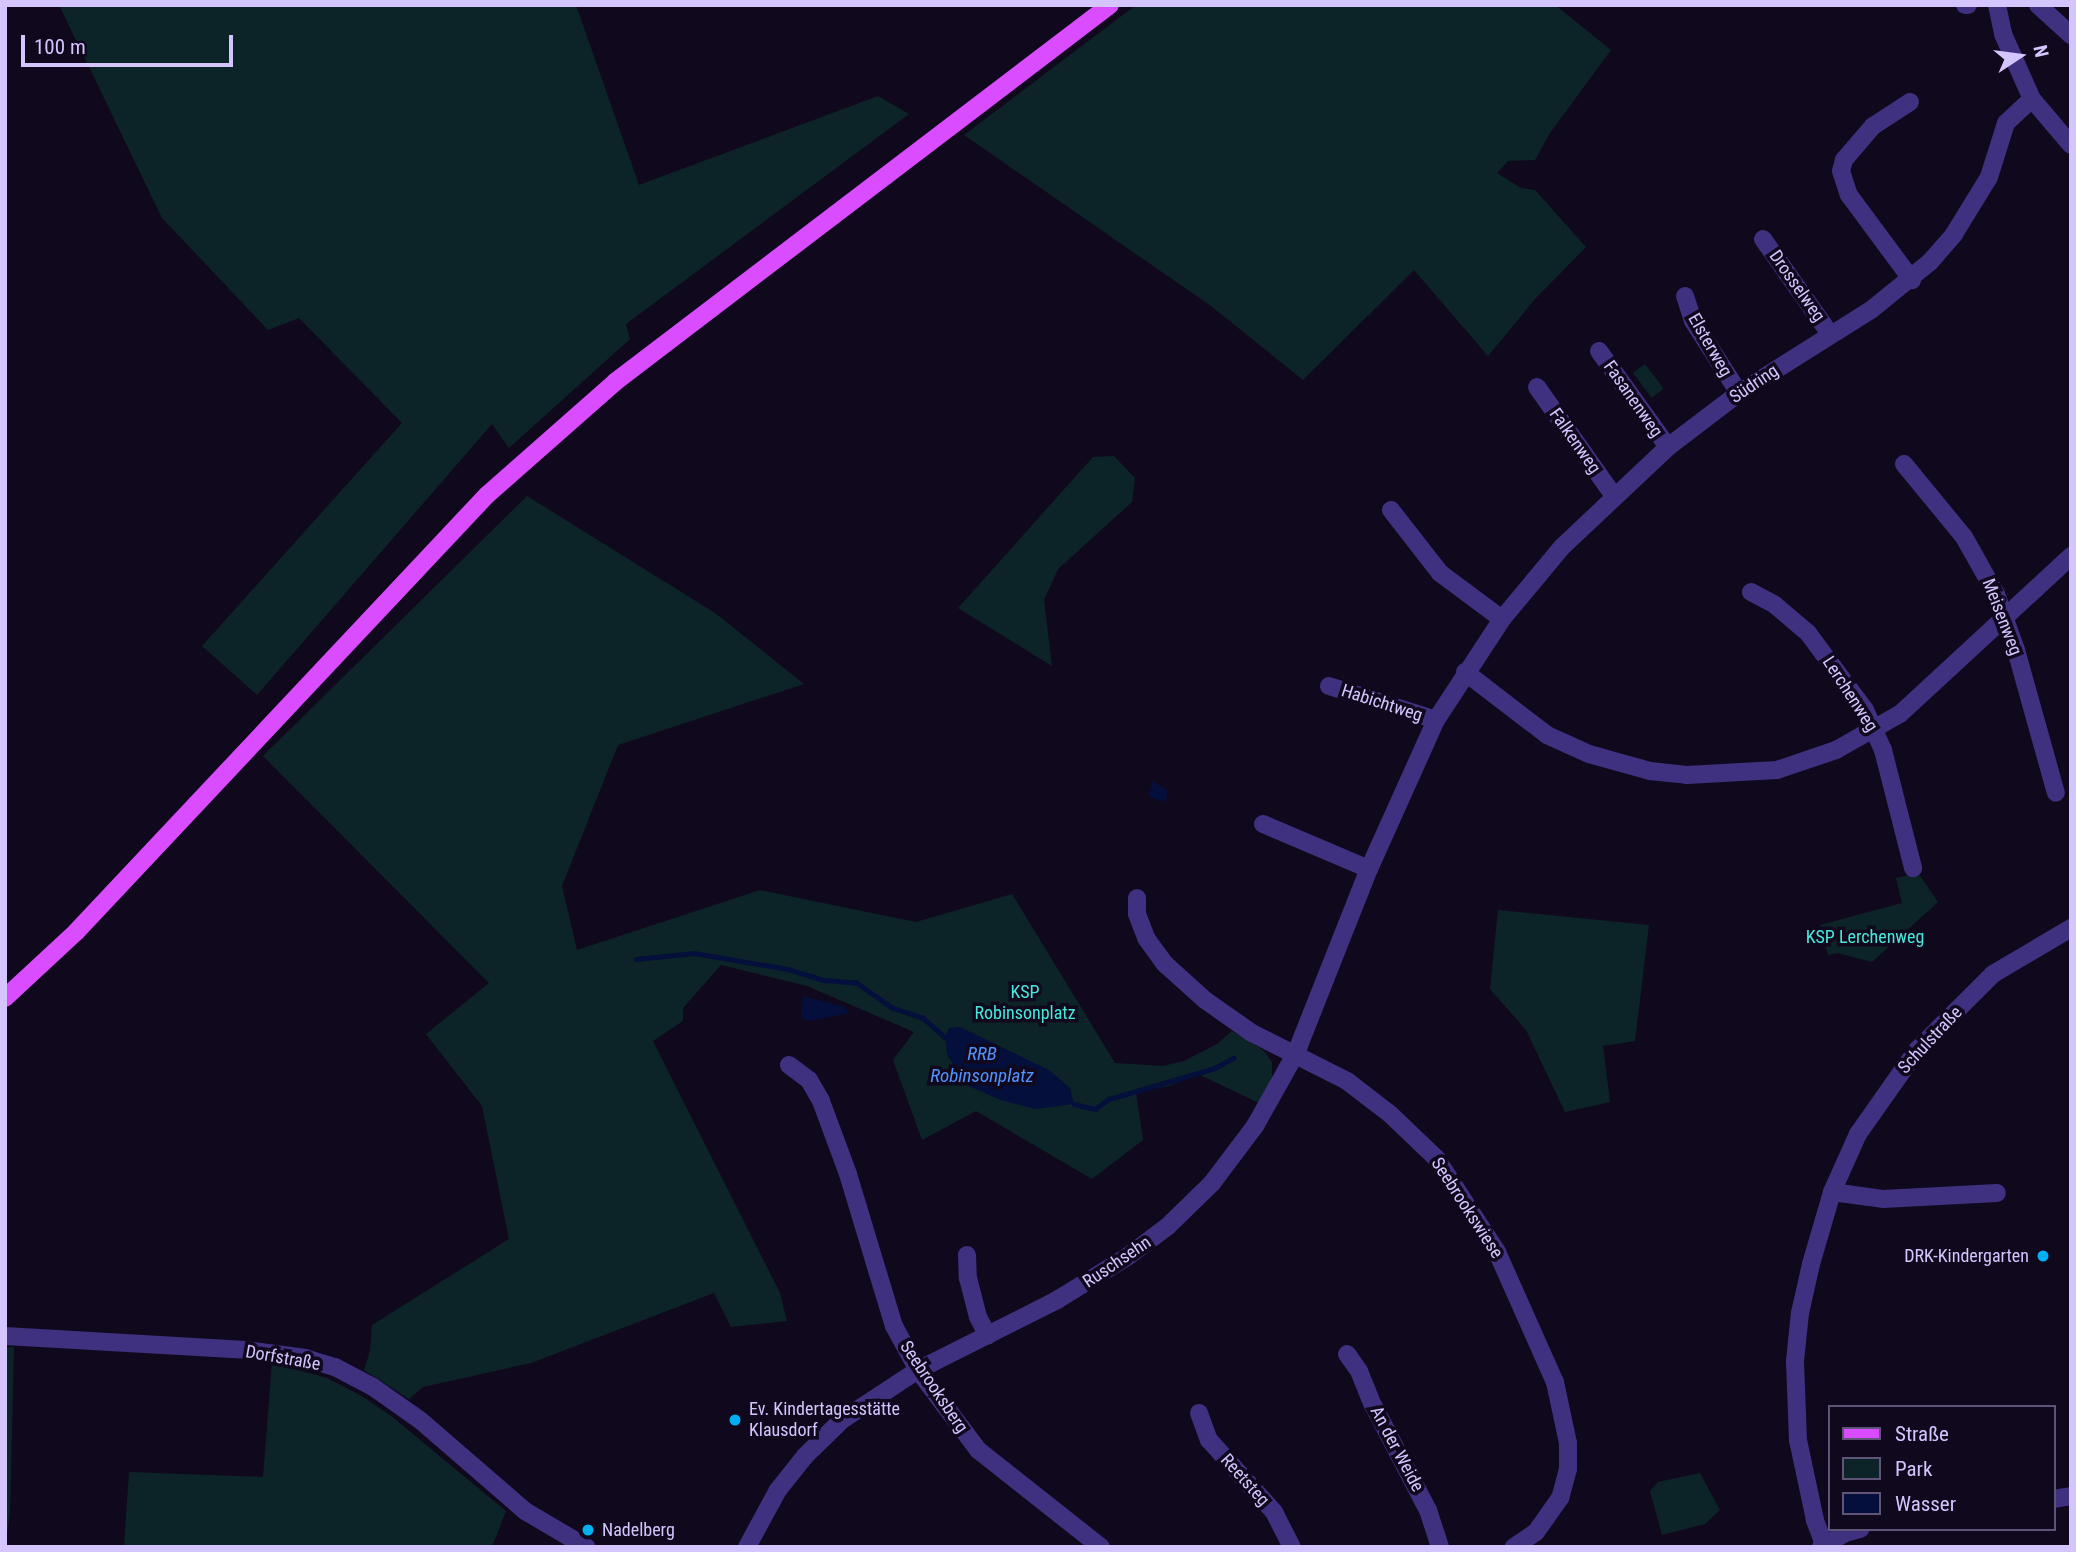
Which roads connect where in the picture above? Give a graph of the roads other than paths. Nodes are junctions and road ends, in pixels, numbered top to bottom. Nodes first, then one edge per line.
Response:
1 (1110, 5) edge
2 (1997, 5) edge
3 (2038, 5) edge
4 (2071, 35) edge
5 (2032, 99) junction
6 (1910, 102) dead end
7 (2071, 145) edge
8 (1763, 239) dead end
9 (1912, 280) junction
10 (1685, 296) dead end
11 (1830, 334) junction
12 (1599, 351) dead end
13 (1537, 387) dead end
14 (1739, 393) junction
15 (1668, 447) junction
16 (1905, 464) dead end
17 (1614, 496) junction
18 (1391, 510) dead end
19 (2071, 556) edge
20 (1751, 592) dead end
21 (2005, 616) junction
22 (1502, 619) junction
23 (1465, 672) junction
24 (1329, 685) dead end
25 (1436, 720) junction
26 (1875, 729) junction
27 (2056, 793) dead end
28 (1397, 806) joint
29 (1263, 824) dead end
30 (1913, 868) dead end
31 (1369, 869) junction
32 (1137, 898) dead end
33 (2071, 928) edge
34 (5, 998) edge
35 (1296, 1053) junction
36 (789, 1065) dead end
37 (1832, 1192) junction
38 (1997, 1193) dead end
39 (967, 1255) dead end
40 (5, 1336) edge
41 (988, 1336) junction
42 (1347, 1354) dead end
43 (918, 1370) junction
44 (1199, 1413) dead end
45 (1856, 1531) edge
46 (1823, 1546) edge
47 (586, 1547) edge
48 (747, 1547) edge
49 (1101, 1547) edge
50 (1292, 1547) edge
51 (1440, 1547) edge
52 (1514, 1547) edge

1 - 34 main road
2 - 5 street
3 - 4 street
5 - 7 street
5 - 9 street, Südring
6 - 9 street
8 - 11 street, Drosselweg
9 - 11 street, Südring
10 - 14 street, Elsterweg
11 - 14 street, Südring
12 - 15 street, Fasanenweg
13 - 17 street, Falkenweg
14 - 15 street, Südring
15 - 17 street, Südring
16 - 21 street, Meisenweg
17 - 22 street, Südring
18 - 22 street
19 - 21 street
20 - 26 street, Lerchenweg
21 - 26 street
21 - 27 street, Meisenweg
22 - 23 street, Südring
23 - 25 street, Südring
23 - 26 street
24 - 25 street, Habichtweg
25 - 28 street, Südring
26 - 30 street, Lerchenweg
28 - 31 street, Ruschsehn
29 - 31 street
31 - 35 street, Ruschsehn
32 - 35 street, Seebrookswiese
33 - 37 street, Schulstraße
35 - 41 street, Ruschsehn
35 - 52 street, Seebrookswiese
36 - 43 street, Seebrooksberg
37 - 38 street
37 - 46 street, Schulstraße
39 - 41 street
40 - 47 street, Dorfstraße
41 - 43 street, Ruschsehn
42 - 51 street, An der Weide
43 - 48 street, Ruschsehn
43 - 49 street, Seebrooksberg
44 - 50 street, Reetsteg
45 - 46 street

